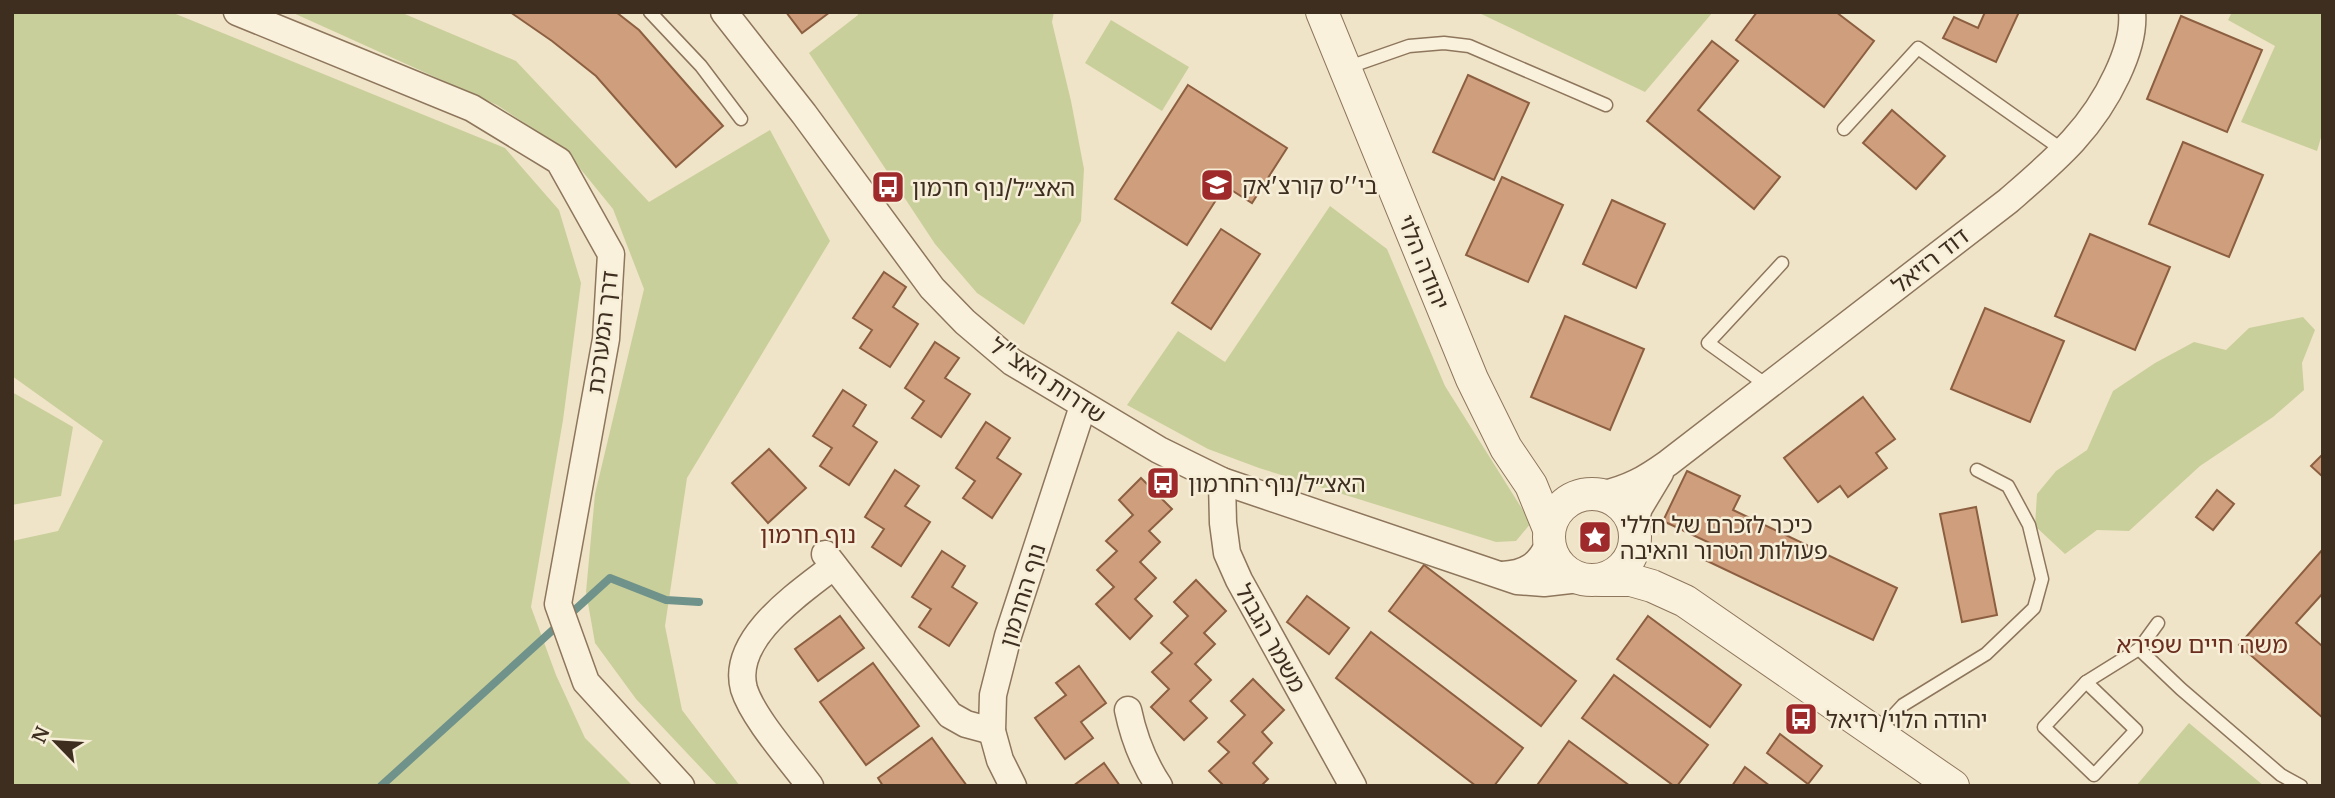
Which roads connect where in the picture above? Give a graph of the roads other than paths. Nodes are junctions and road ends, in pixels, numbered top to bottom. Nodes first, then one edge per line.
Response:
1 (237, 12) edge
2 (650, 12) edge
3 (724, 12) edge
4 (1322, 12) edge
5 (2132, 12) edge
6 (1345, 69) junction
7 (1606, 105) dead end
8 (741, 119) dead end
9 (1844, 129) dead end
10 (2064, 151) junction
11 (1782, 263) dead end
12 (1768, 386) junction
13 (1083, 406) junction
14 (1497, 432) junction
15 (1668, 463) junction
16 (1977, 470) dead end
17 (1222, 481) junction
18 (1596, 494) junction
19 (1635, 532) junction
20 (1549, 536) junction
21 (1500, 575) junction
22 (1590, 579) junction
23 (1685, 601) junction
24 (2158, 623) dead end
25 (2139, 649) junction
26 (2086, 682) junction
27 (1128, 710) dead end
28 (992, 731) junction
29 (1877, 733) junction
30 (681, 786) edge
31 (810, 786) edge
32 (1013, 786) edge
33 (1159, 786) edge
34 (1353, 786) edge
35 (1953, 786) edge
36 (2301, 786) edge

1 - 30 street, דרך המערכת
2 - 8 lane
3 - 13 street, שדרות האצ"ל
4 - 6 street, יהודה הלוי
5 - 10 street, דוד רזיאל
6 - 7 lane
6 - 14 street, יהודה הלוי
9 - 10 lane
10 - 12 street, דוד רזיאל
11 - 12 lane
12 - 15 street, דוד רזיאל
13 - 17 street, שדרות האצ"ל
13 - 28 street, נוף החרמון
14 - 18 street, יהודה הלוי
14 - 20 street, יהודה הלוי
15 - 18 street, דוד רזיאל
15 - 19 street, דוד רזיאל
16 - 29 lane
17 - 21 street, שדרות האצ"ל
17 - 34 street, משמר הגבול
18 - 19 street
18 - 20 street
19 - 22 street
19 - 23 street
20 - 21 street
20 - 22 street
21 - 22 street, שדרות האצ"ל
22 - 23 street
23 - 29 street
24 - 25 lane
25 - 26 lane
25 - 36 lane
26 - 26 lane
27 - 33 street
28 - 31 street
28 - 32 street, נוף החרמון
29 - 35 street

